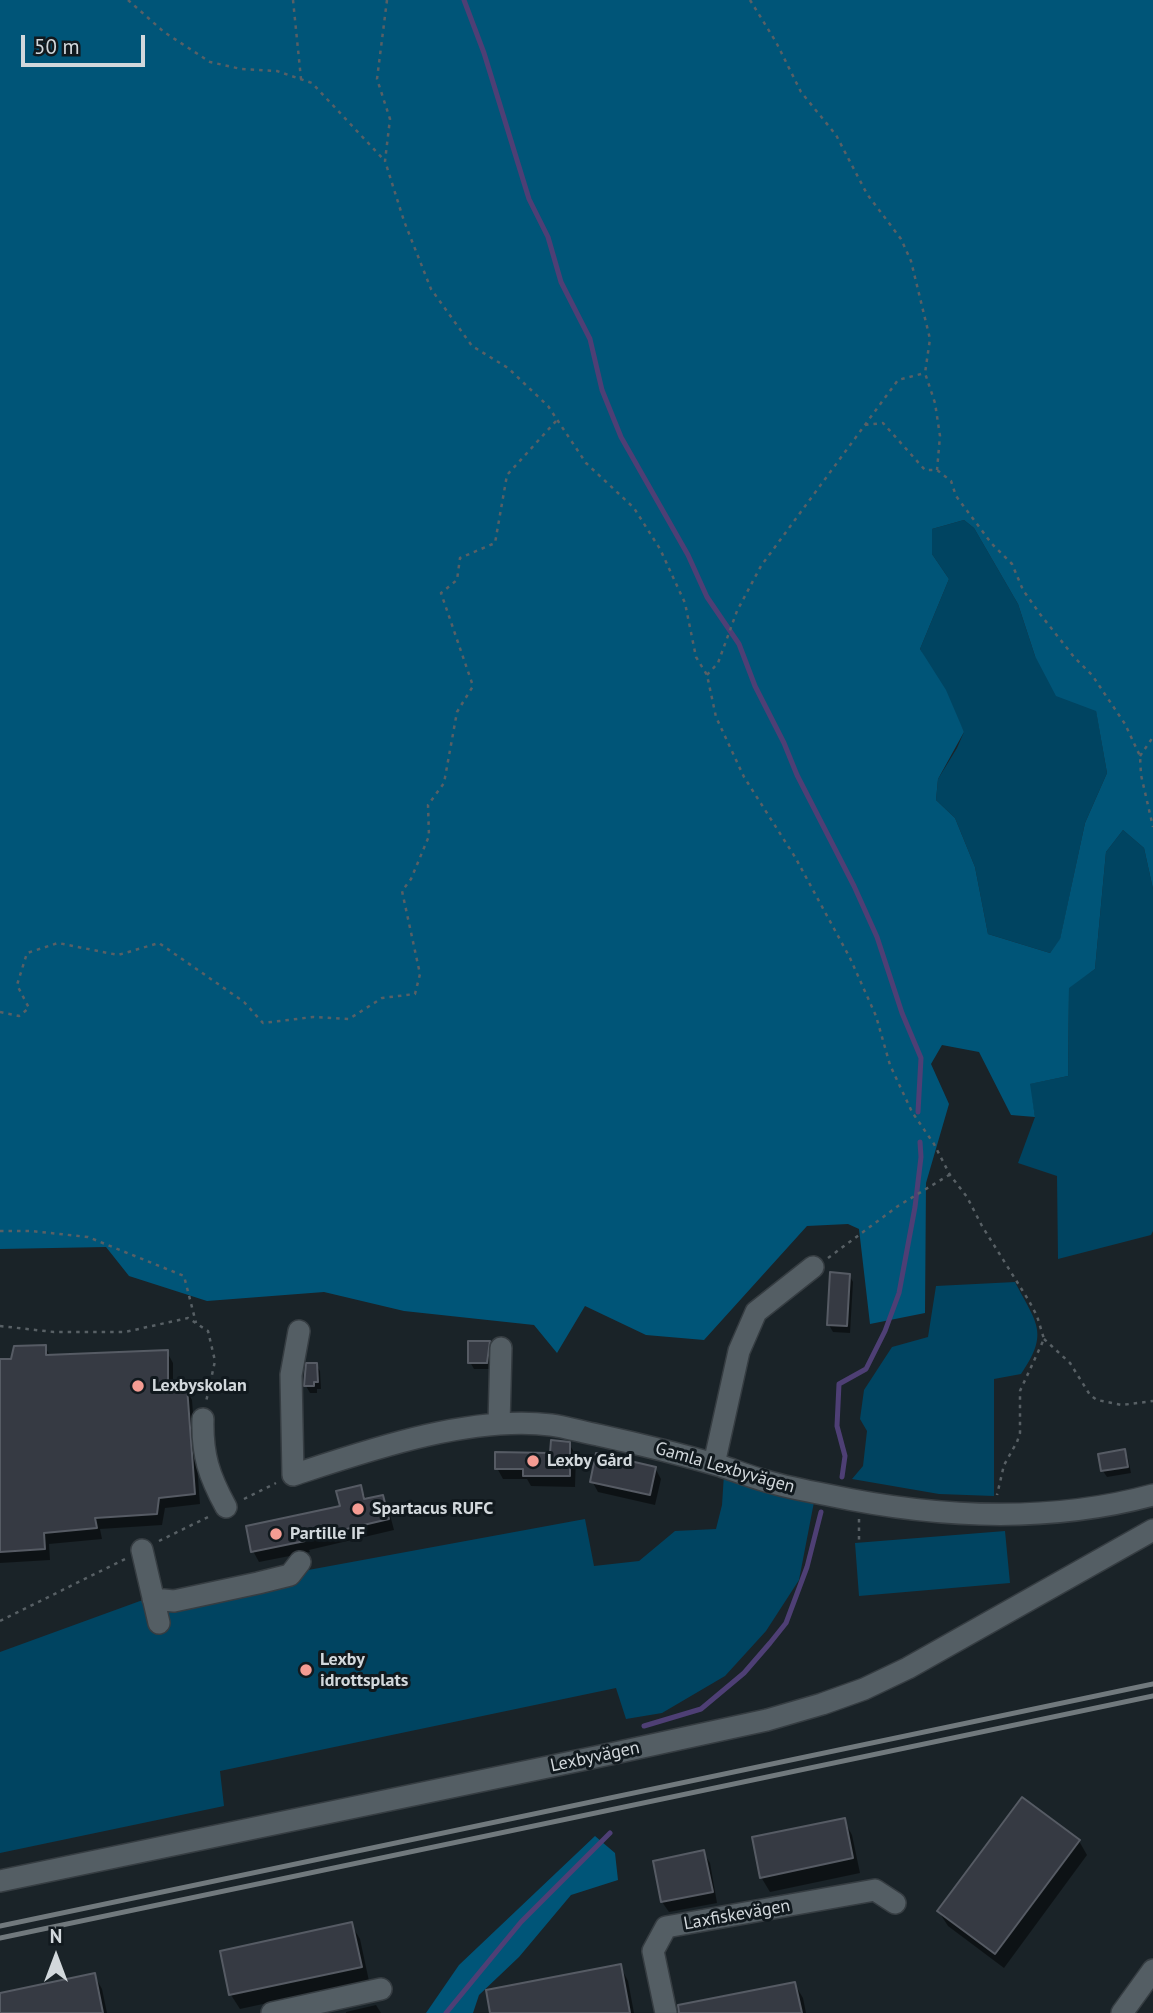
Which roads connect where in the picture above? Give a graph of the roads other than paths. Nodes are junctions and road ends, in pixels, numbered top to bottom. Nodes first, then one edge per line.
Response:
1 (813, 1267) road end
2 (299, 1331) dead end
3 (501, 1348) dead end
4 (203, 1419) road end
5 (499, 1424) junction
6 (714, 1464) junction
7 (1153, 1495) edge
8 (1121, 1504) junction
9 (226, 1507) dead end
10 (1145, 1534) edge
11 (142, 1550) dead end
12 (300, 1562) dead end
13 (153, 1599) junction
14 (159, 1623) dead end
15 (0, 1881) edge
16 (894, 1903) dead end
17 (1153, 1970) edge
18 (381, 1989) dead end
19 (272, 2013) edge
20 (666, 2013) edge
21 (1122, 2013) edge

1 - 6 street
2 - 5 street, Gamla Lexbyvägen
3 - 5 street
4 - 9 street
5 - 6 street, Gamla Lexbyvägen
6 - 8 street, Gamla Lexbyvägen
7 - 8 street
8 - 10 street
10 - 15 street, Lexbyvägen
11 - 13 street
12 - 13 street
13 - 14 street
16 - 20 street, Laxfiskevägen
17 - 21 street
18 - 19 street

